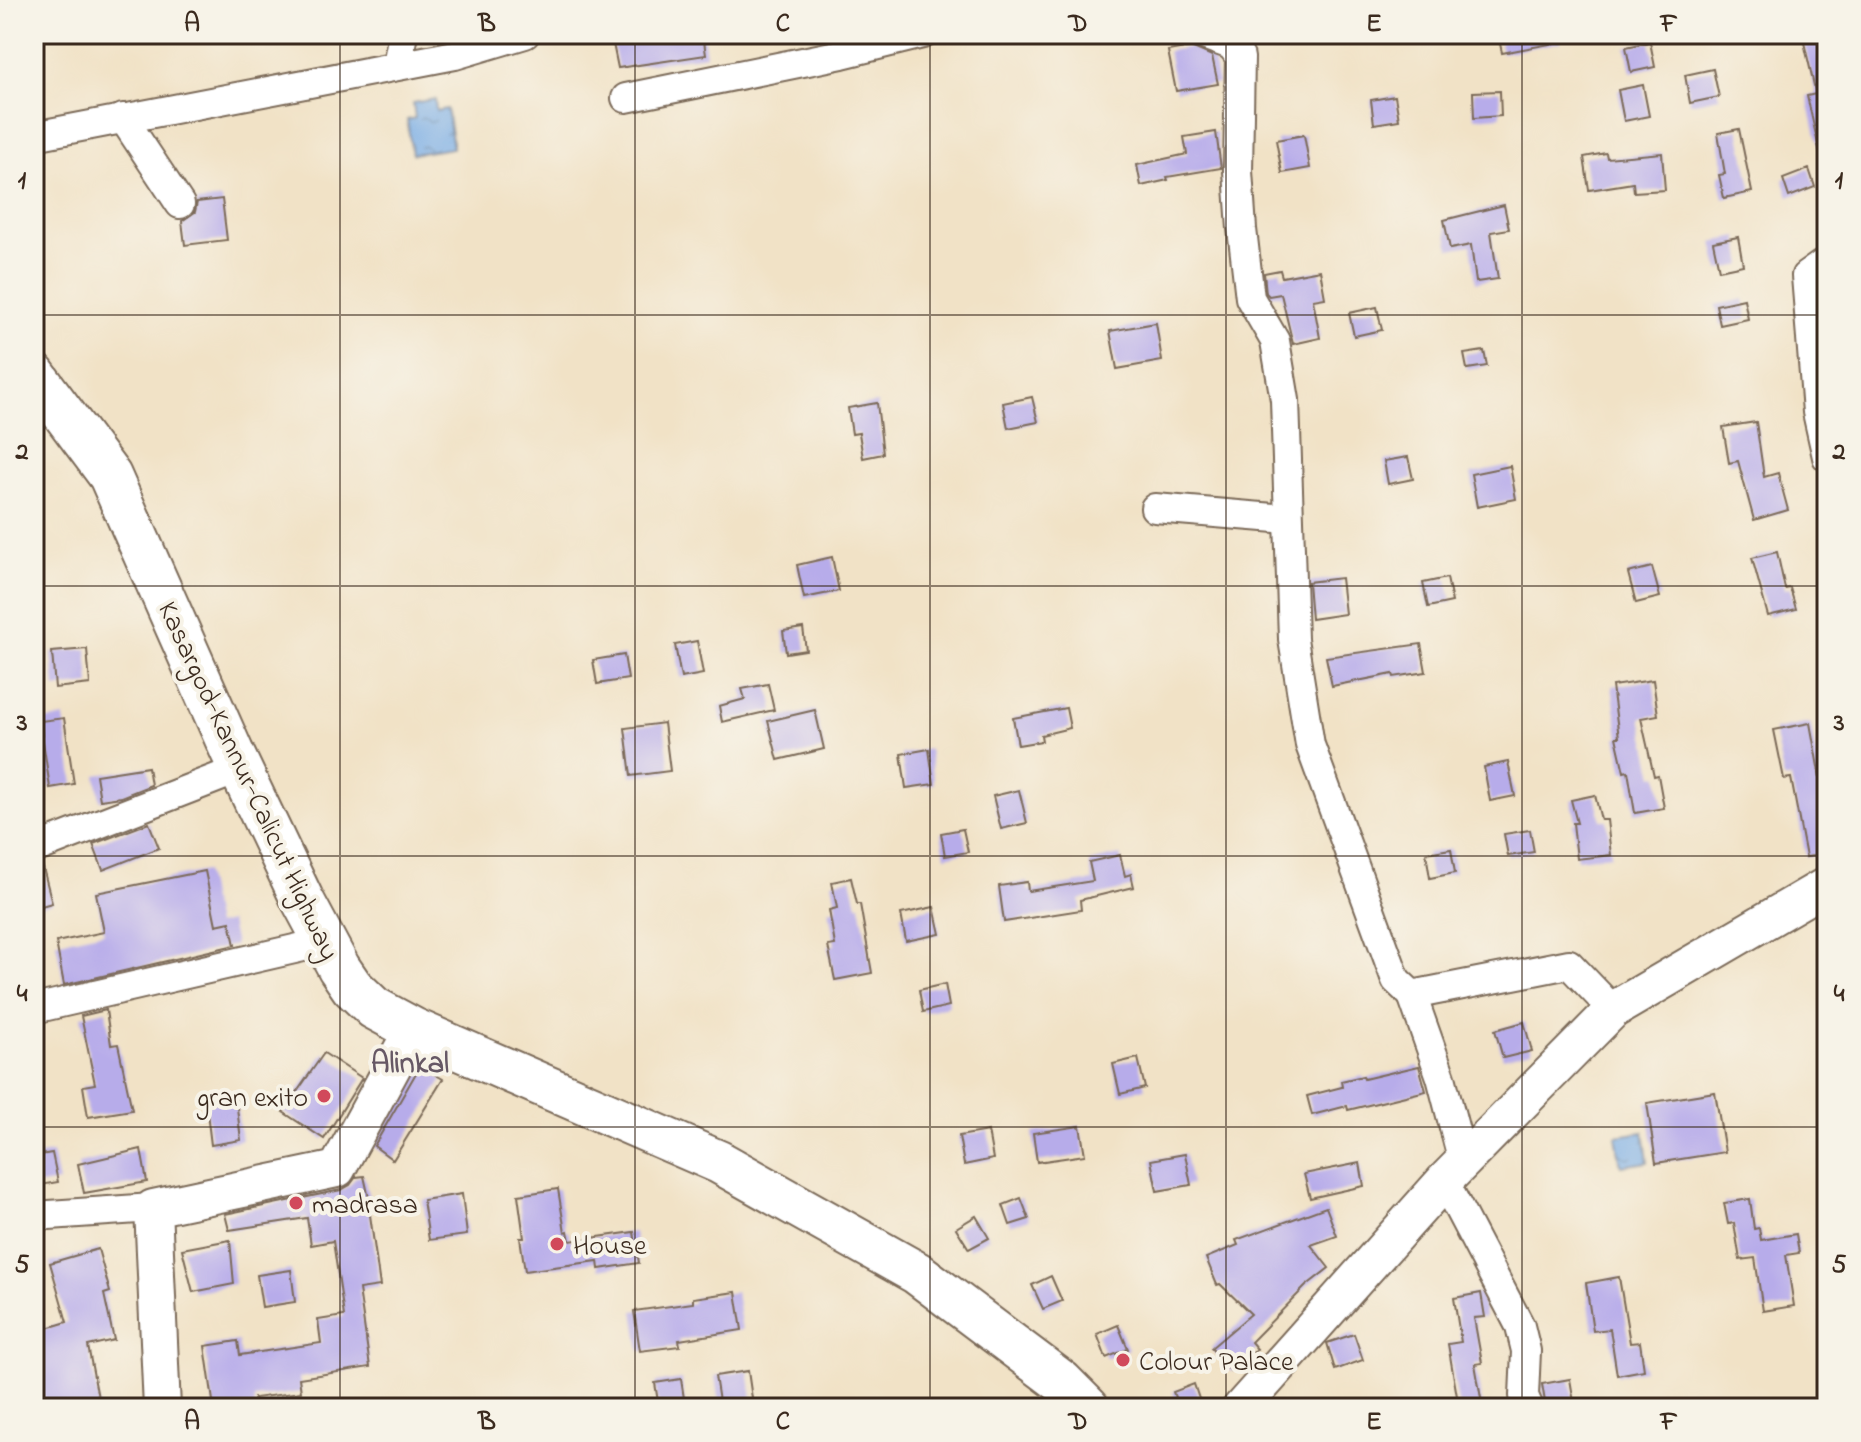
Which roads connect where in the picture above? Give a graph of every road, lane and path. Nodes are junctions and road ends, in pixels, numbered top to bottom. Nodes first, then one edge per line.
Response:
1 (403, 34) edge
2 (525, 34) edge
3 (923, 34) edge
4 (1201, 34) edge
5 (397, 65) junction
6 (626, 98) dead end
7 (123, 118) junction
8 (34, 136) edge
9 (180, 204) dead end
10 (1827, 261) edge
11 (34, 374) edge
12 (1827, 457) edge
13 (1155, 508) dead end
14 (1287, 519) junction
15 (240, 769) junction
16 (34, 849) edge
17 (1827, 885) edge
18 (325, 942) junction
19 (1412, 995) junction
20 (34, 1009) edge
21 (1613, 1010) junction
22 (413, 1029) junction
23 (1453, 1171) junction
24 (153, 1208) junction
25 (34, 1216) edge
26 (162, 1408) edge
27 (1088, 1408) edge
28 (1241, 1408) edge
29 (1529, 1408) edge

1 - 5 street
2 - 5 street
3 - 6 street
4 - 14 street
5 - 7 street
7 - 8 street
7 - 9 street
10 - 12 street
11 - 15 highway, Kasargod-Kannur-Calicut Highway
13 - 14 street
14 - 19 street
15 - 16 street
15 - 18 highway, Kasargod-Kannur-Calicut Highway
17 - 21 main road
18 - 20 street
18 - 22 highway, Kasargod-Kannur-Calicut Highway
19 - 21 street
19 - 23 street
21 - 23 main road
22 - 24 main road
22 - 27 highway, Kasargod-Kannur-Calicut Highway
23 - 28 main road
23 - 29 street
24 - 25 street
24 - 26 main road

